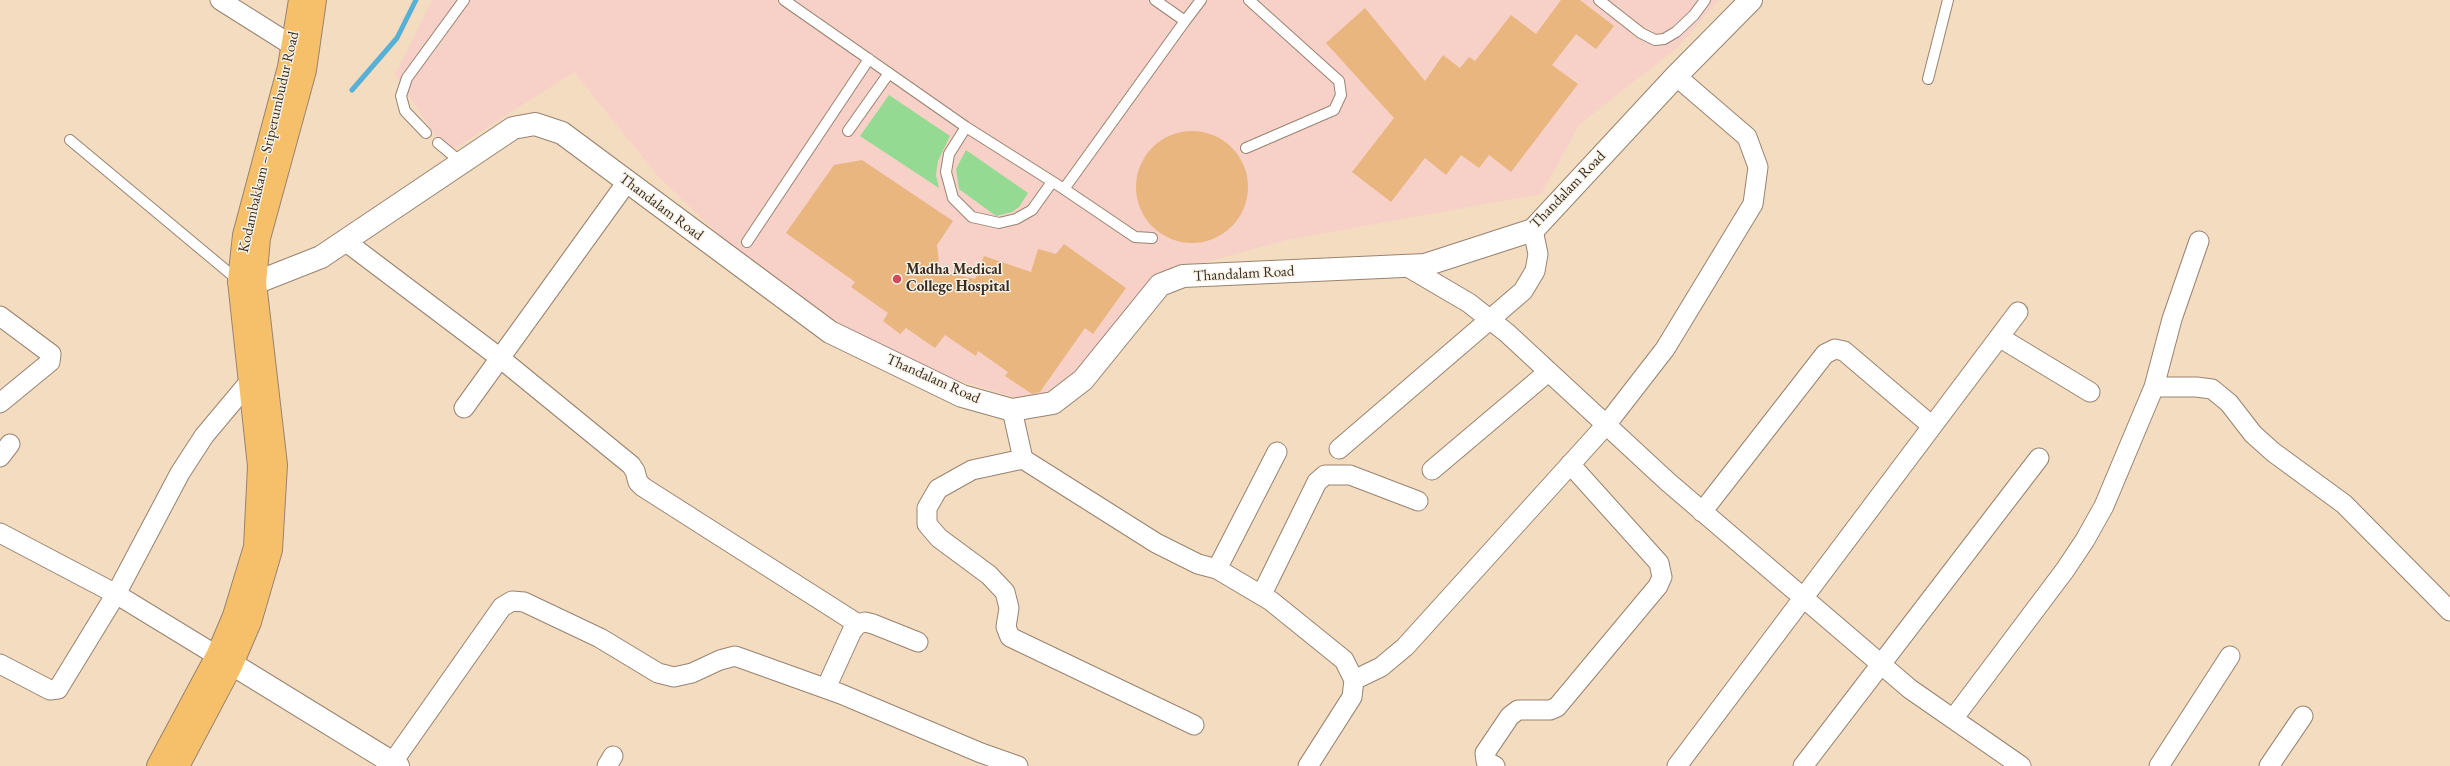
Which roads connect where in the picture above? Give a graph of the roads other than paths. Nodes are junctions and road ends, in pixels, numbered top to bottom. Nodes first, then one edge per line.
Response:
1 (220, 0) edge
2 (300, 0) edge
3 (315, 0) edge
4 (464, 0) edge
5 (784, 0) edge
6 (1155, 0) edge
7 (1201, 0) edge
8 (1249, 0) edge
9 (1599, 0) edge
10 (1705, 0) edge
11 (1751, 0) edge
12 (1948, 0) edge
13 (1185, 21) junction
14 (292, 46) junction
15 (869, 60) junction
16 (889, 73) junction
17 (1676, 76) junction
18 (1928, 79) dead end
19 (966, 127) junction
20 (848, 131) dead end
21 (426, 133) dead end
22 (70, 140) dead end
23 (438, 143) dead end
24 (1246, 148) dead end
25 (462, 163) junction
26 (627, 182) junction
27 (1052, 182) junction
28 (1064, 189) junction
29 (1533, 230) junction
30 (1152, 238) dead end
31 (2199, 240) dead end
32 (345, 241) junction
33 (747, 242) dead end
34 (1406, 266) junction
35 (247, 282) junction
36 (2018, 312) dead end
37 (0, 316) edge
38 (1491, 320) junction
39 (2000, 337) junction
40 (500, 358) junction
41 (1548, 372) junction
42 (250, 381) junction
43 (2154, 387) junction
44 (2090, 392) dead end
45 (0, 403) edge
46 (464, 408) dead end
47 (1012, 410) junction
48 (1606, 425) junction
49 (1932, 426) junction
50 (1339, 449) dead end
51 (1277, 452) dead end
52 (1024, 458) junction
53 (2039, 458) dead end
54 (1570, 464) junction
55 (1432, 470) dead end
56 (1418, 501) dead end
57 (1702, 512) junction
58 (0, 533) edge
59 (1217, 569) junction
60 (116, 594) junction
61 (1262, 594) junction
62 (1803, 597) junction
63 (2450, 611) edge
64 (858, 624) junction
65 (918, 642) dead end
66 (2230, 656) dead end
67 (224, 660) junction
68 (1880, 663) junction
69 (0, 664) edge
70 (1354, 680) junction
71 (826, 688) junction
72 (2303, 716) dead end
73 (1953, 719) junction
74 (1194, 725) dead end
75 (2001, 760) edge
76 (394, 765) edge
77 (158, 766) edge
78 (178, 766) edge
79 (1018, 766) edge
80 (1308, 766) edge
81 (1494, 766) edge
82 (1677, 766) edge
83 (1803, 766) edge
84 (2021, 766) edge
85 (2160, 766) edge
86 (2269, 766) edge

1 - 14 street
2 - 14 main road, Kodambakkam – Sriperumbudur Road
3 - 35 main road, Kodambakkam – Sriperumbudur Road
4 - 21 lane
5 - 15 lane
6 - 13 lane
7 - 13 lane
8 - 24 lane
9 - 10 lane
11 - 17 street, Thandalam Road
12 - 18 lane
13 - 28 lane
14 - 35 main road, Kodambakkam – Sriperumbudur Road
15 - 16 lane
15 - 33 lane
16 - 19 lane
16 - 20 lane
17 - 29 street, Thandalam Road
17 - 48 street
19 - 27 lane
19 - 27 lane
22 - 35 lane
23 - 25 lane
25 - 26 street, Thandalam Road
25 - 32 street, Thandalam Road
26 - 40 street
26 - 47 street, Thandalam Road
27 - 28 lane
28 - 30 lane
29 - 34 street, Thandalam Road
29 - 38 street
31 - 43 street
32 - 35 street, Thandalam Road
32 - 40 street
34 - 38 street
34 - 47 street, Thandalam Road
35 - 42 main road, Kodambakkam – Sriperumbudur Road
35 - 67 main road, Kodambakkam – Sriperumbudur Road
36 - 39 street
37 - 45 street
38 - 41 street
38 - 50 street
39 - 44 street
39 - 49 street
40 - 46 street
40 - 64 street
41 - 48 street
41 - 55 street
42 - 60 street
42 - 67 main road, Kodambakkam – Sriperumbudur Road
43 - 63 street
43 - 73 street
47 - 52 street
48 - 54 street
48 - 57 street
49 - 57 street
49 - 62 street
51 - 59 street
52 - 59 street
52 - 74 street
53 - 68 street
54 - 70 street
54 - 81 street
56 - 61 street
57 - 62 street
58 - 60 street
59 - 61 street
60 - 67 street
60 - 69 street
61 - 70 street
62 - 68 street
62 - 82 street
64 - 65 street
64 - 71 street
66 - 85 street
67 - 76 street
67 - 77 main road, Kodambakkam – Sriperumbudur Road
67 - 78 main road, Kodambakkam – Sriperumbudur Road
68 - 73 street
68 - 83 street
70 - 80 street
71 - 76 street
71 - 79 street
72 - 86 street
73 - 75 street
75 - 84 street

